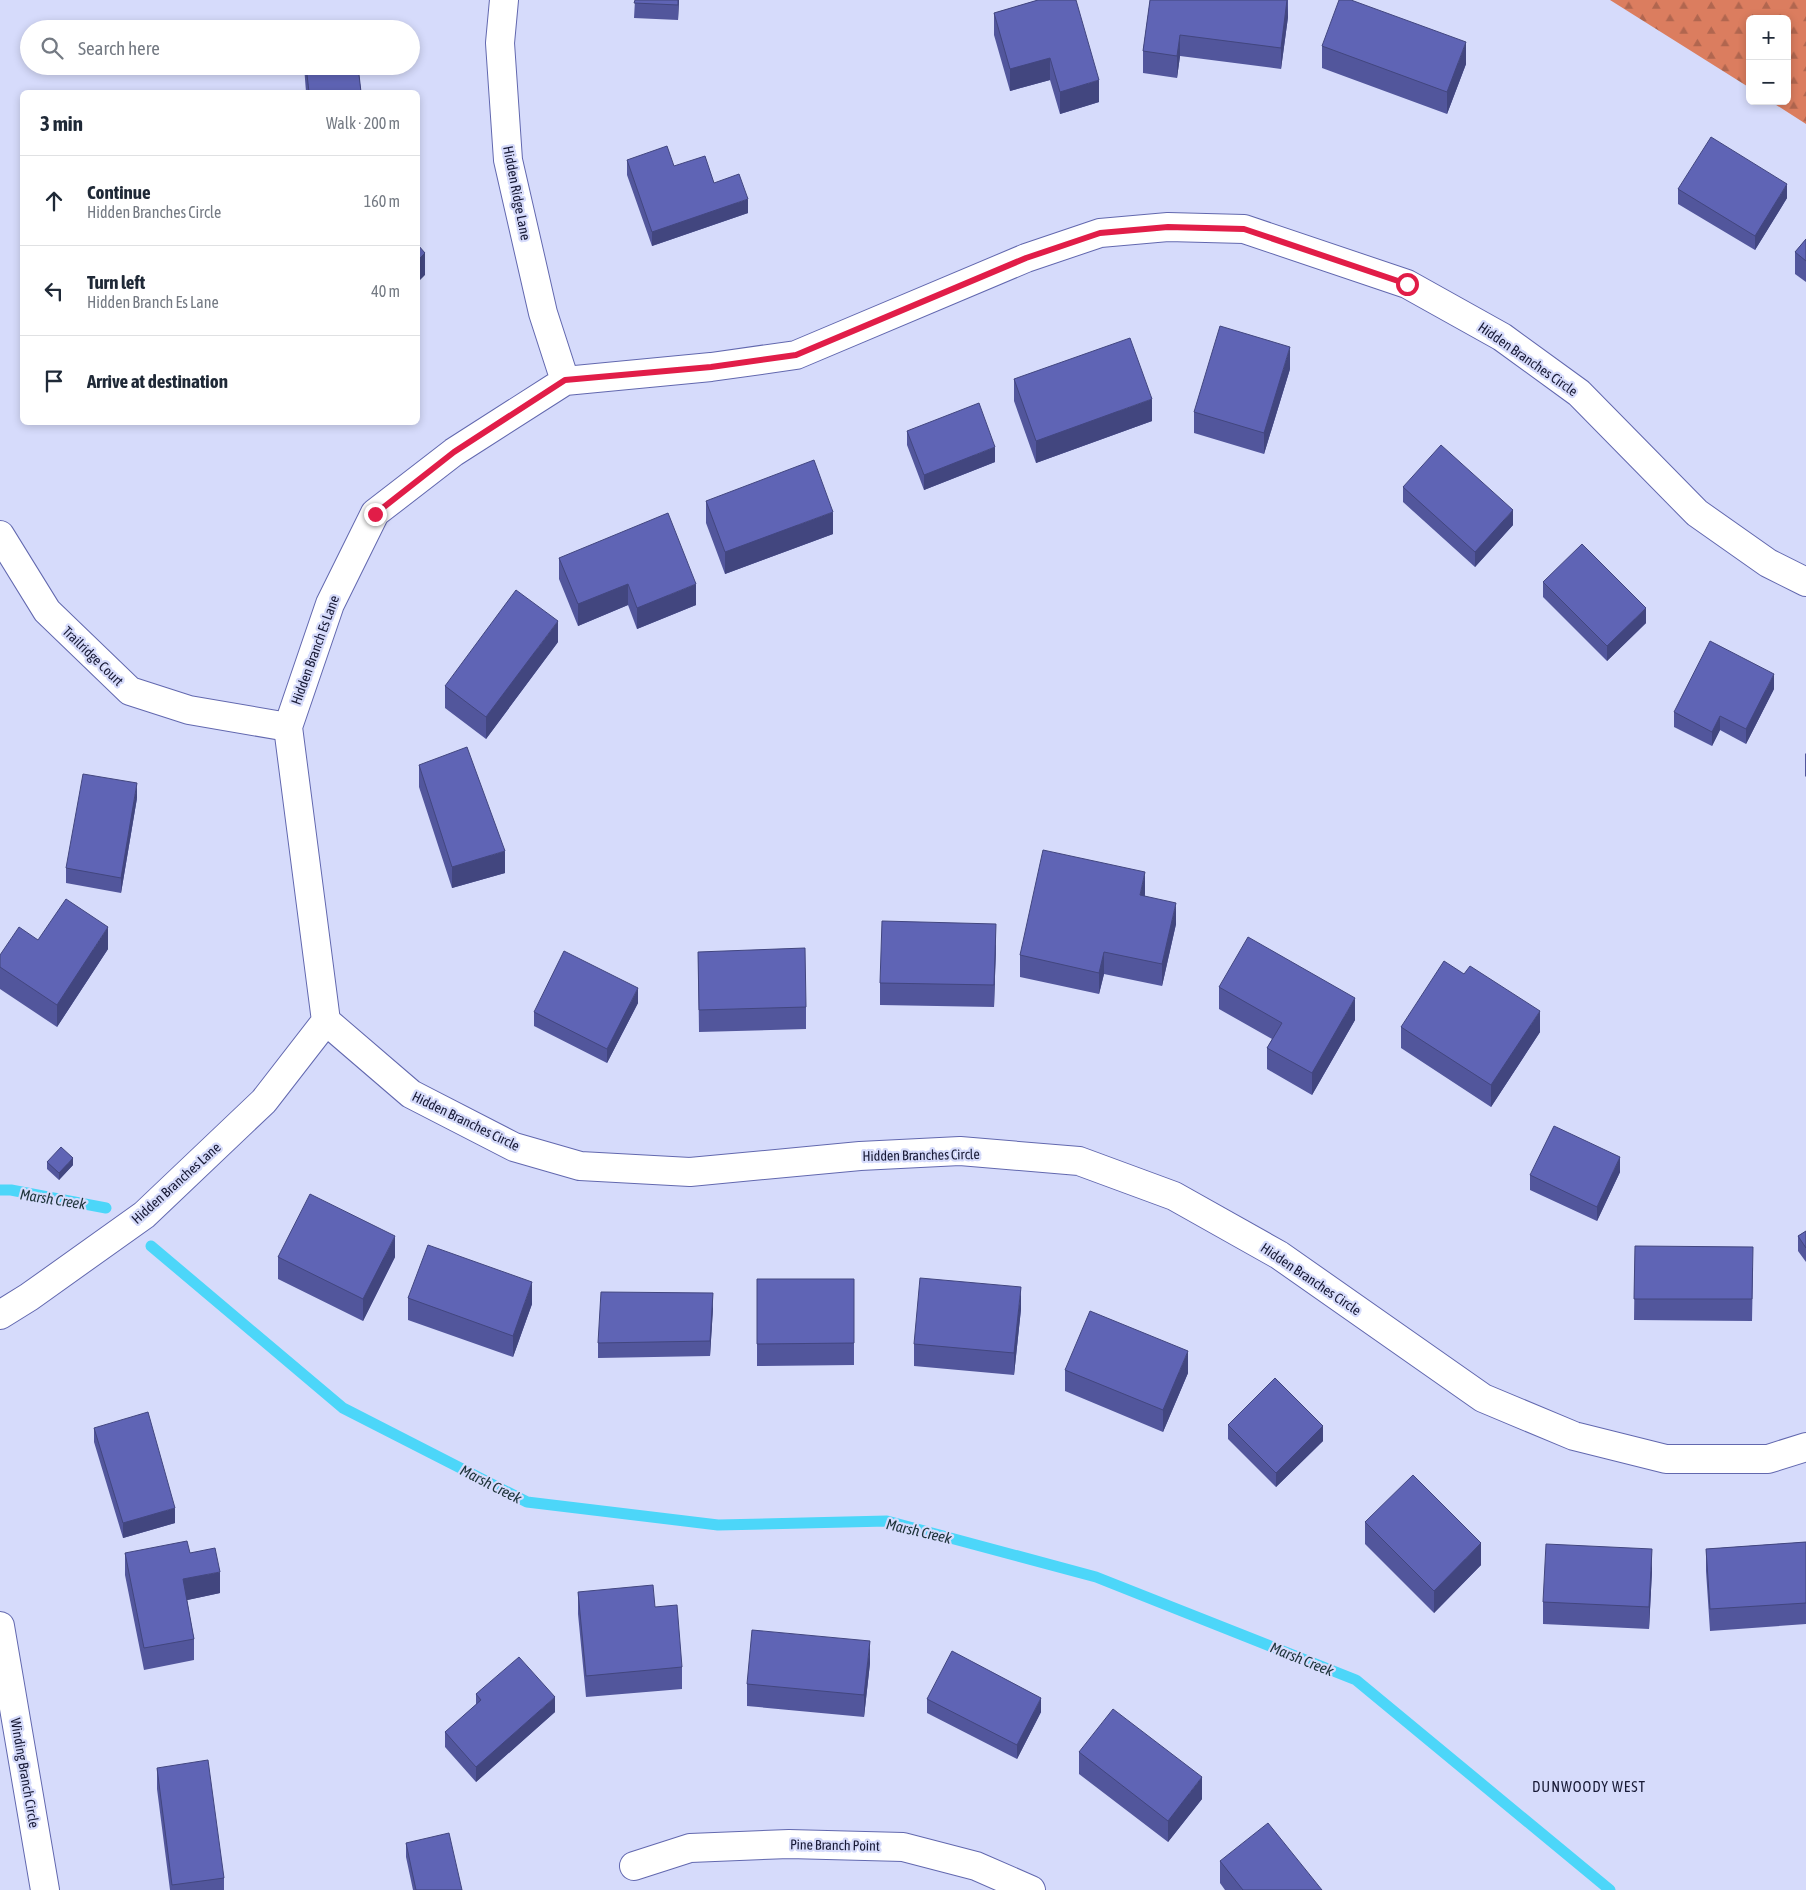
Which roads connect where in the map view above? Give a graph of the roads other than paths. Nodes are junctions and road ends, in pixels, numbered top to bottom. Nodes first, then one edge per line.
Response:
1 (504, 0) edge
2 (565, 380) junction
3 (0, 535) edge
4 (1806, 582) edge
5 (288, 727) junction
6 (326, 1022) junction
7 (0, 1314) edge
8 (1806, 1447) edge
9 (0, 1626) edge
10 (634, 1866) dead end
11 (45, 1890) edge
12 (1031, 1890) edge

1 - 2 street, Hidden Ridge Lane
2 - 4 street, Hidden Branches Circle
2 - 5 street, Hidden Branch Es Lane
3 - 5 street, Trailridge Court
5 - 6 street
6 - 7 street, Hidden Branches Lane
6 - 8 street, Hidden Branches Circle
9 - 11 street, Winding Branch Circle
10 - 12 street, Pine Branch Point

